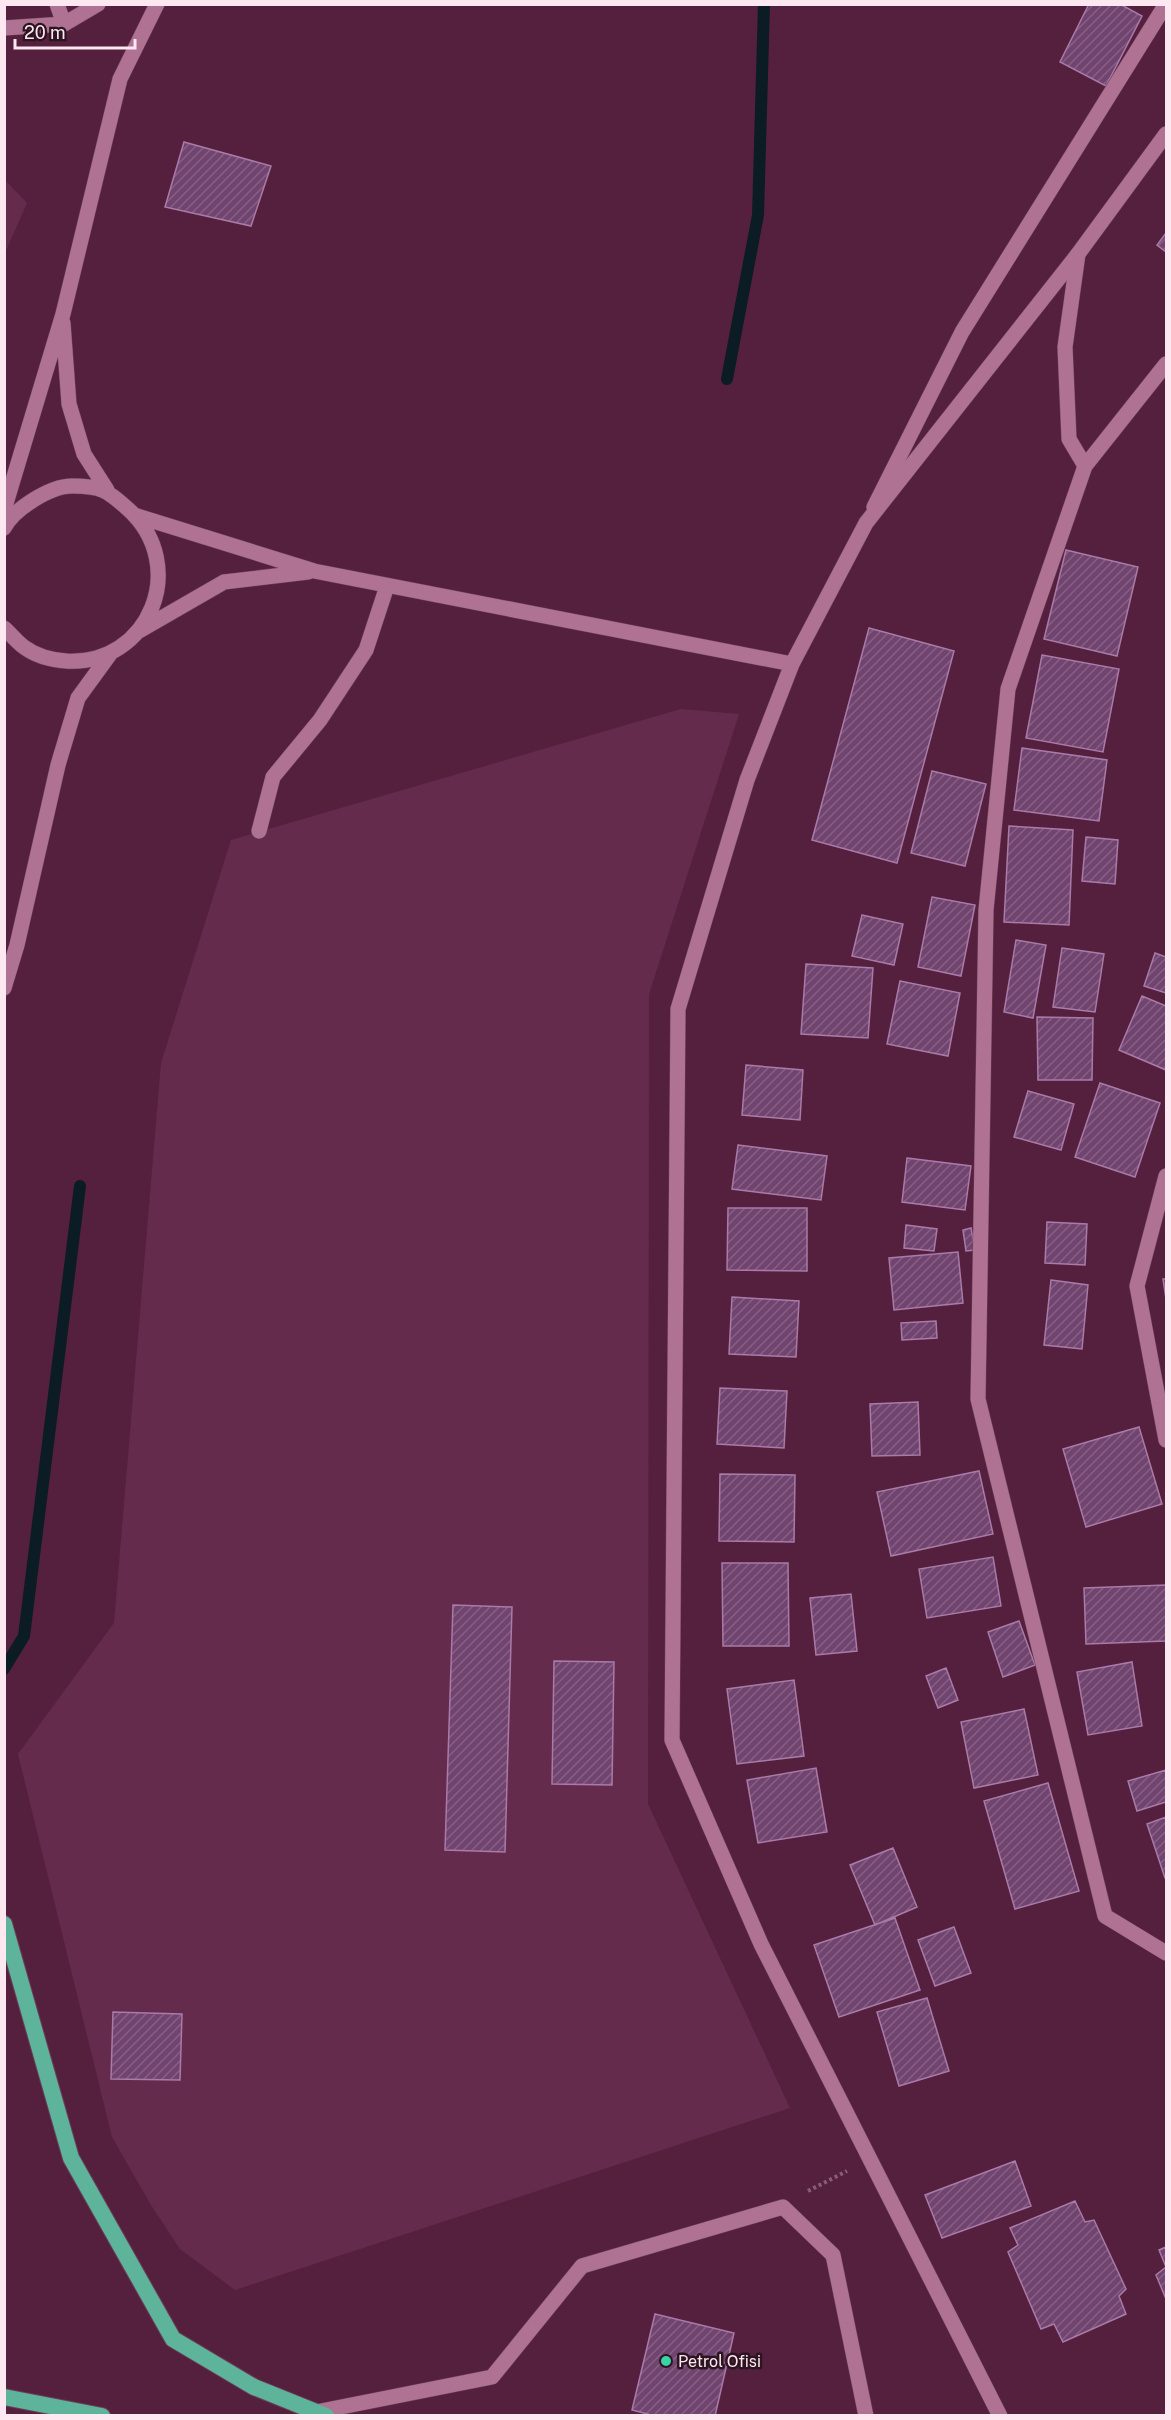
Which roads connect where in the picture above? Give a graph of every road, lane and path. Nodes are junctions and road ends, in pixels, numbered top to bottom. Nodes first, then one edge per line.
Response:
1 (57, 4) edge
2 (98, 4) edge
3 (157, 4) edge
4 (1166, 4) edge
5 (64, 24) junction
6 (4, 28) edge
7 (1167, 134) edge
8 (1078, 254) junction
9 (63, 314) junction
10 (1167, 364) edge
11 (1085, 466) junction
12 (107, 490) junction
13 (4, 510) edge
14 (134, 515) junction
15 (866, 523) junction
16 (4, 528) edge
17 (314, 571) junction
18 (387, 586) junction
19 (4, 628) edge
20 (136, 633) junction
21 (110, 654) junction
22 (792, 664) junction
23 (259, 831) dead end
24 (4, 987) edge
25 (1167, 1176) edge
26 (1167, 1440) edge
27 (4, 1924) edge
28 (1167, 1953) edge
29 (872, 2160) junction
30 (783, 2207) junction
31 (4, 2397) edge
32 (321, 2414) edge
33 (102, 2415) edge
34 (866, 2415) edge
35 (1000, 2415) edge

1 - 5 street
2 - 5 street
3 - 9 street
4 - 15 street
5 - 6 street
7 - 8 street
8 - 11 street
8 - 15 street
9 - 12 street
9 - 13 street
10 - 11 street
11 - 28 street
12 - 14 street
12 - 16 street
14 - 17 street
14 - 20 street
15 - 22 street
17 - 18 street
17 - 20 street
18 - 22 street
18 - 23 street
19 - 21 street
20 - 21 street
21 - 24 street
22 - 29 street
25 - 26 street
27 - 32 highway
29 - 30 path
29 - 35 street
30 - 32 street
30 - 34 street
31 - 33 highway

